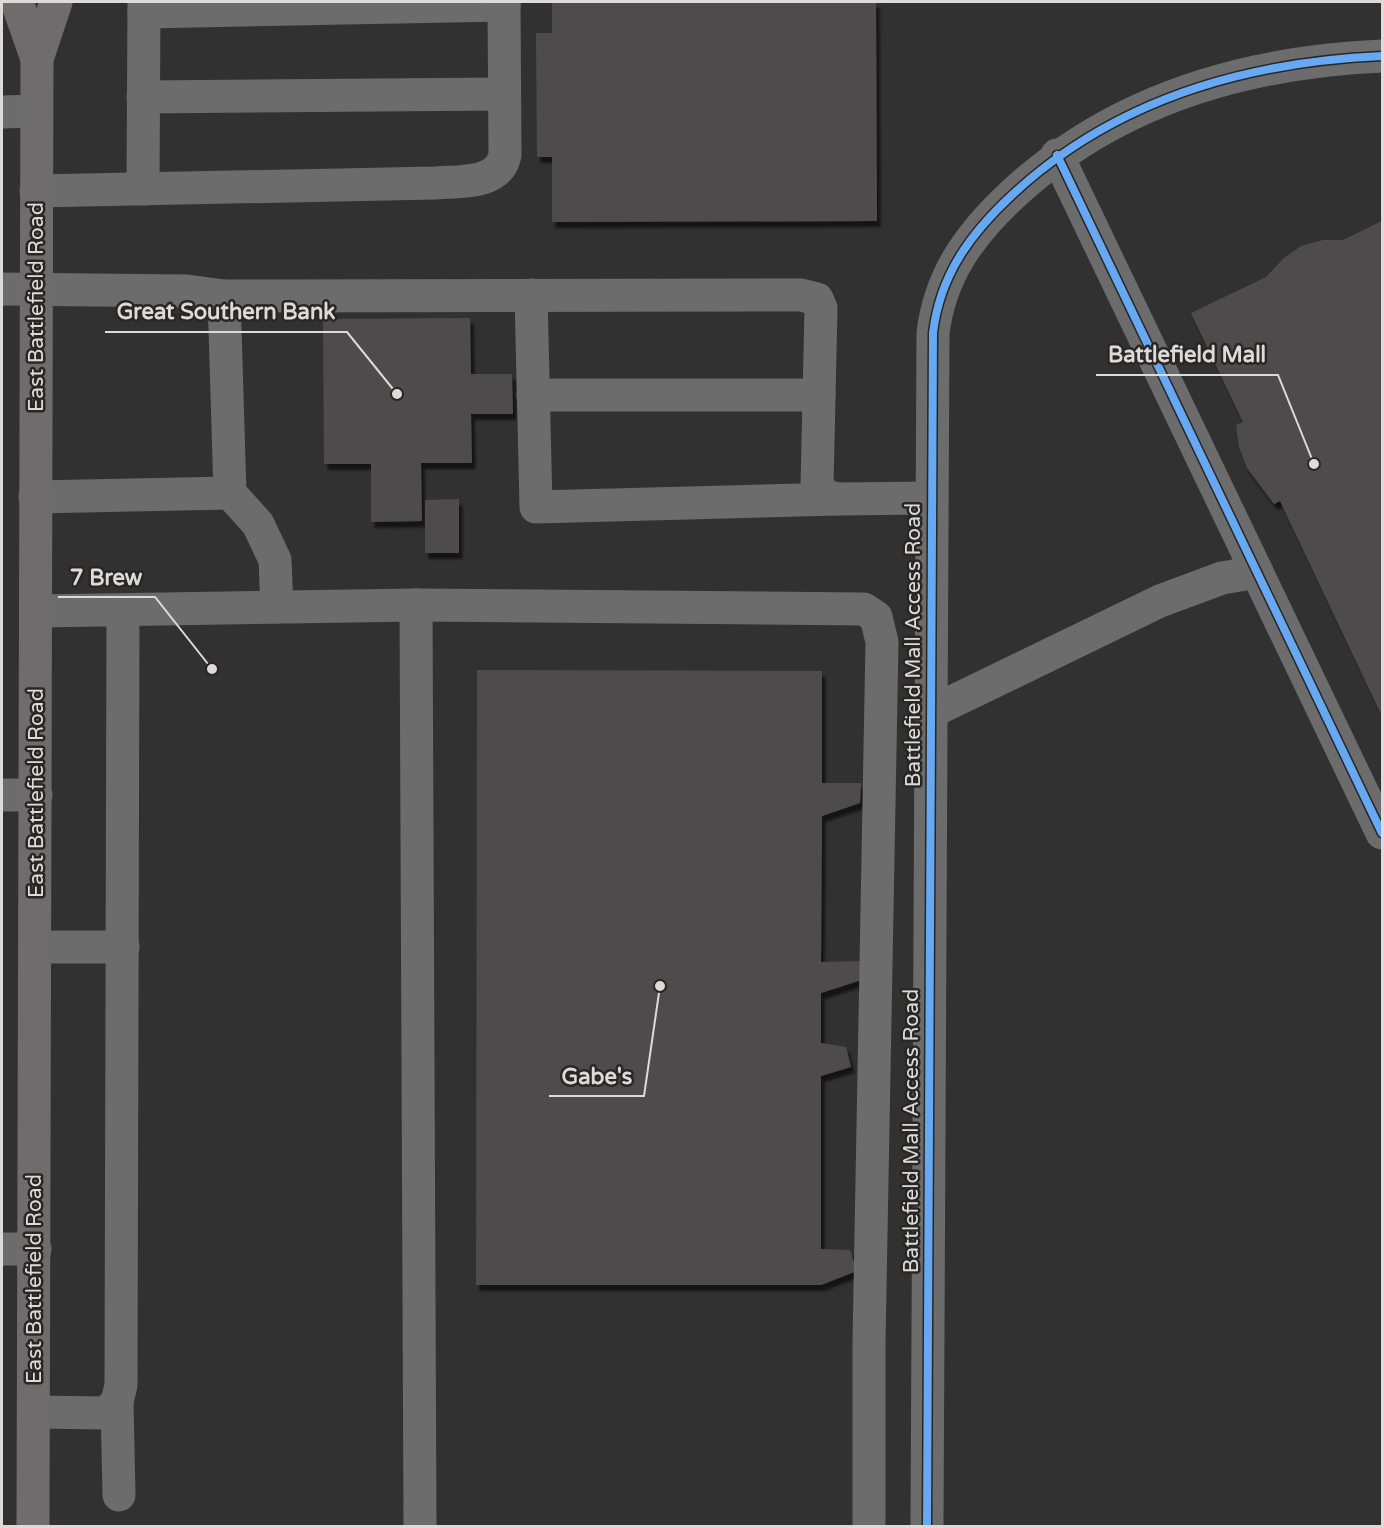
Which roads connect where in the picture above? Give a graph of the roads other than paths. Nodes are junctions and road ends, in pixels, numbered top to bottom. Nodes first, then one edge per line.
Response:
1 (56, 2) edge
2 (504, 3) edge
3 (12, 5) edge
4 (144, 7) edge
5 (1383, 56) edge
6 (37, 59) junction
7 (504, 94) junction
8 (143, 96) junction
9 (36, 111) junction
10 (2, 112) edge
11 (1057, 155) junction
12 (143, 189) junction
13 (36, 191) junction
14 (35, 288) junction
15 (2, 289) edge
16 (531, 295) junction
17 (225, 296) junction
18 (533, 395) junction
19 (819, 395) junction
20 (230, 493) junction
21 (35, 497) junction
22 (932, 498) junction
23 (837, 499) junction
24 (1257, 572) junction
25 (416, 605) junction
26 (277, 607) junction
27 (123, 610) junction
28 (37, 611) junction
29 (931, 712) junction
30 (2, 795) edge
31 (36, 795) junction
32 (1383, 833) edge
33 (36, 947) junction
34 (123, 947) junction
35 (2, 1249) edge
36 (35, 1249) junction
37 (117, 1402) junction
38 (34, 1412) junction
39 (119, 1495) dead end
40 (33, 1527) edge
41 (420, 1527) edge
42 (869, 1527) edge
43 (927, 1527) edge

1 - 6 main road, East Battlefield Road
2 - 4 street
2 - 7 street
3 - 6 main road, East Battlefield Road
4 - 8 street
5 - 11 street, Battlefield Mall Access Road
6 - 9 main road, East Battlefield Road
7 - 8 street
7 - 12 street
8 - 12 street
9 - 10 street
9 - 13 main road, East Battlefield Road
11 - 22 street, Battlefield Mall Access Road
11 - 24 street
12 - 13 street
13 - 14 main road, East Battlefield Road
14 - 15 street
14 - 17 street
14 - 21 main road, East Battlefield Road
16 - 17 street
16 - 18 street
16 - 19 street
17 - 20 street
18 - 19 street
18 - 23 street
19 - 23 street
20 - 21 street
20 - 26 street
21 - 28 main road, East Battlefield Road
22 - 23 street
22 - 29 street, Battlefield Mall Access Road
24 - 29 street
24 - 32 street
25 - 26 street
25 - 41 street
25 - 42 street
26 - 27 street
27 - 28 street
27 - 34 street
28 - 31 main road, East Battlefield Road
29 - 43 street, Battlefield Mall Access Road
30 - 31 street
31 - 33 main road, East Battlefield Road
33 - 34 street
33 - 36 main road, East Battlefield Road
34 - 37 street
35 - 36 street
36 - 38 main road, East Battlefield Road
37 - 38 street
37 - 39 street
38 - 40 main road, East Battlefield Road

